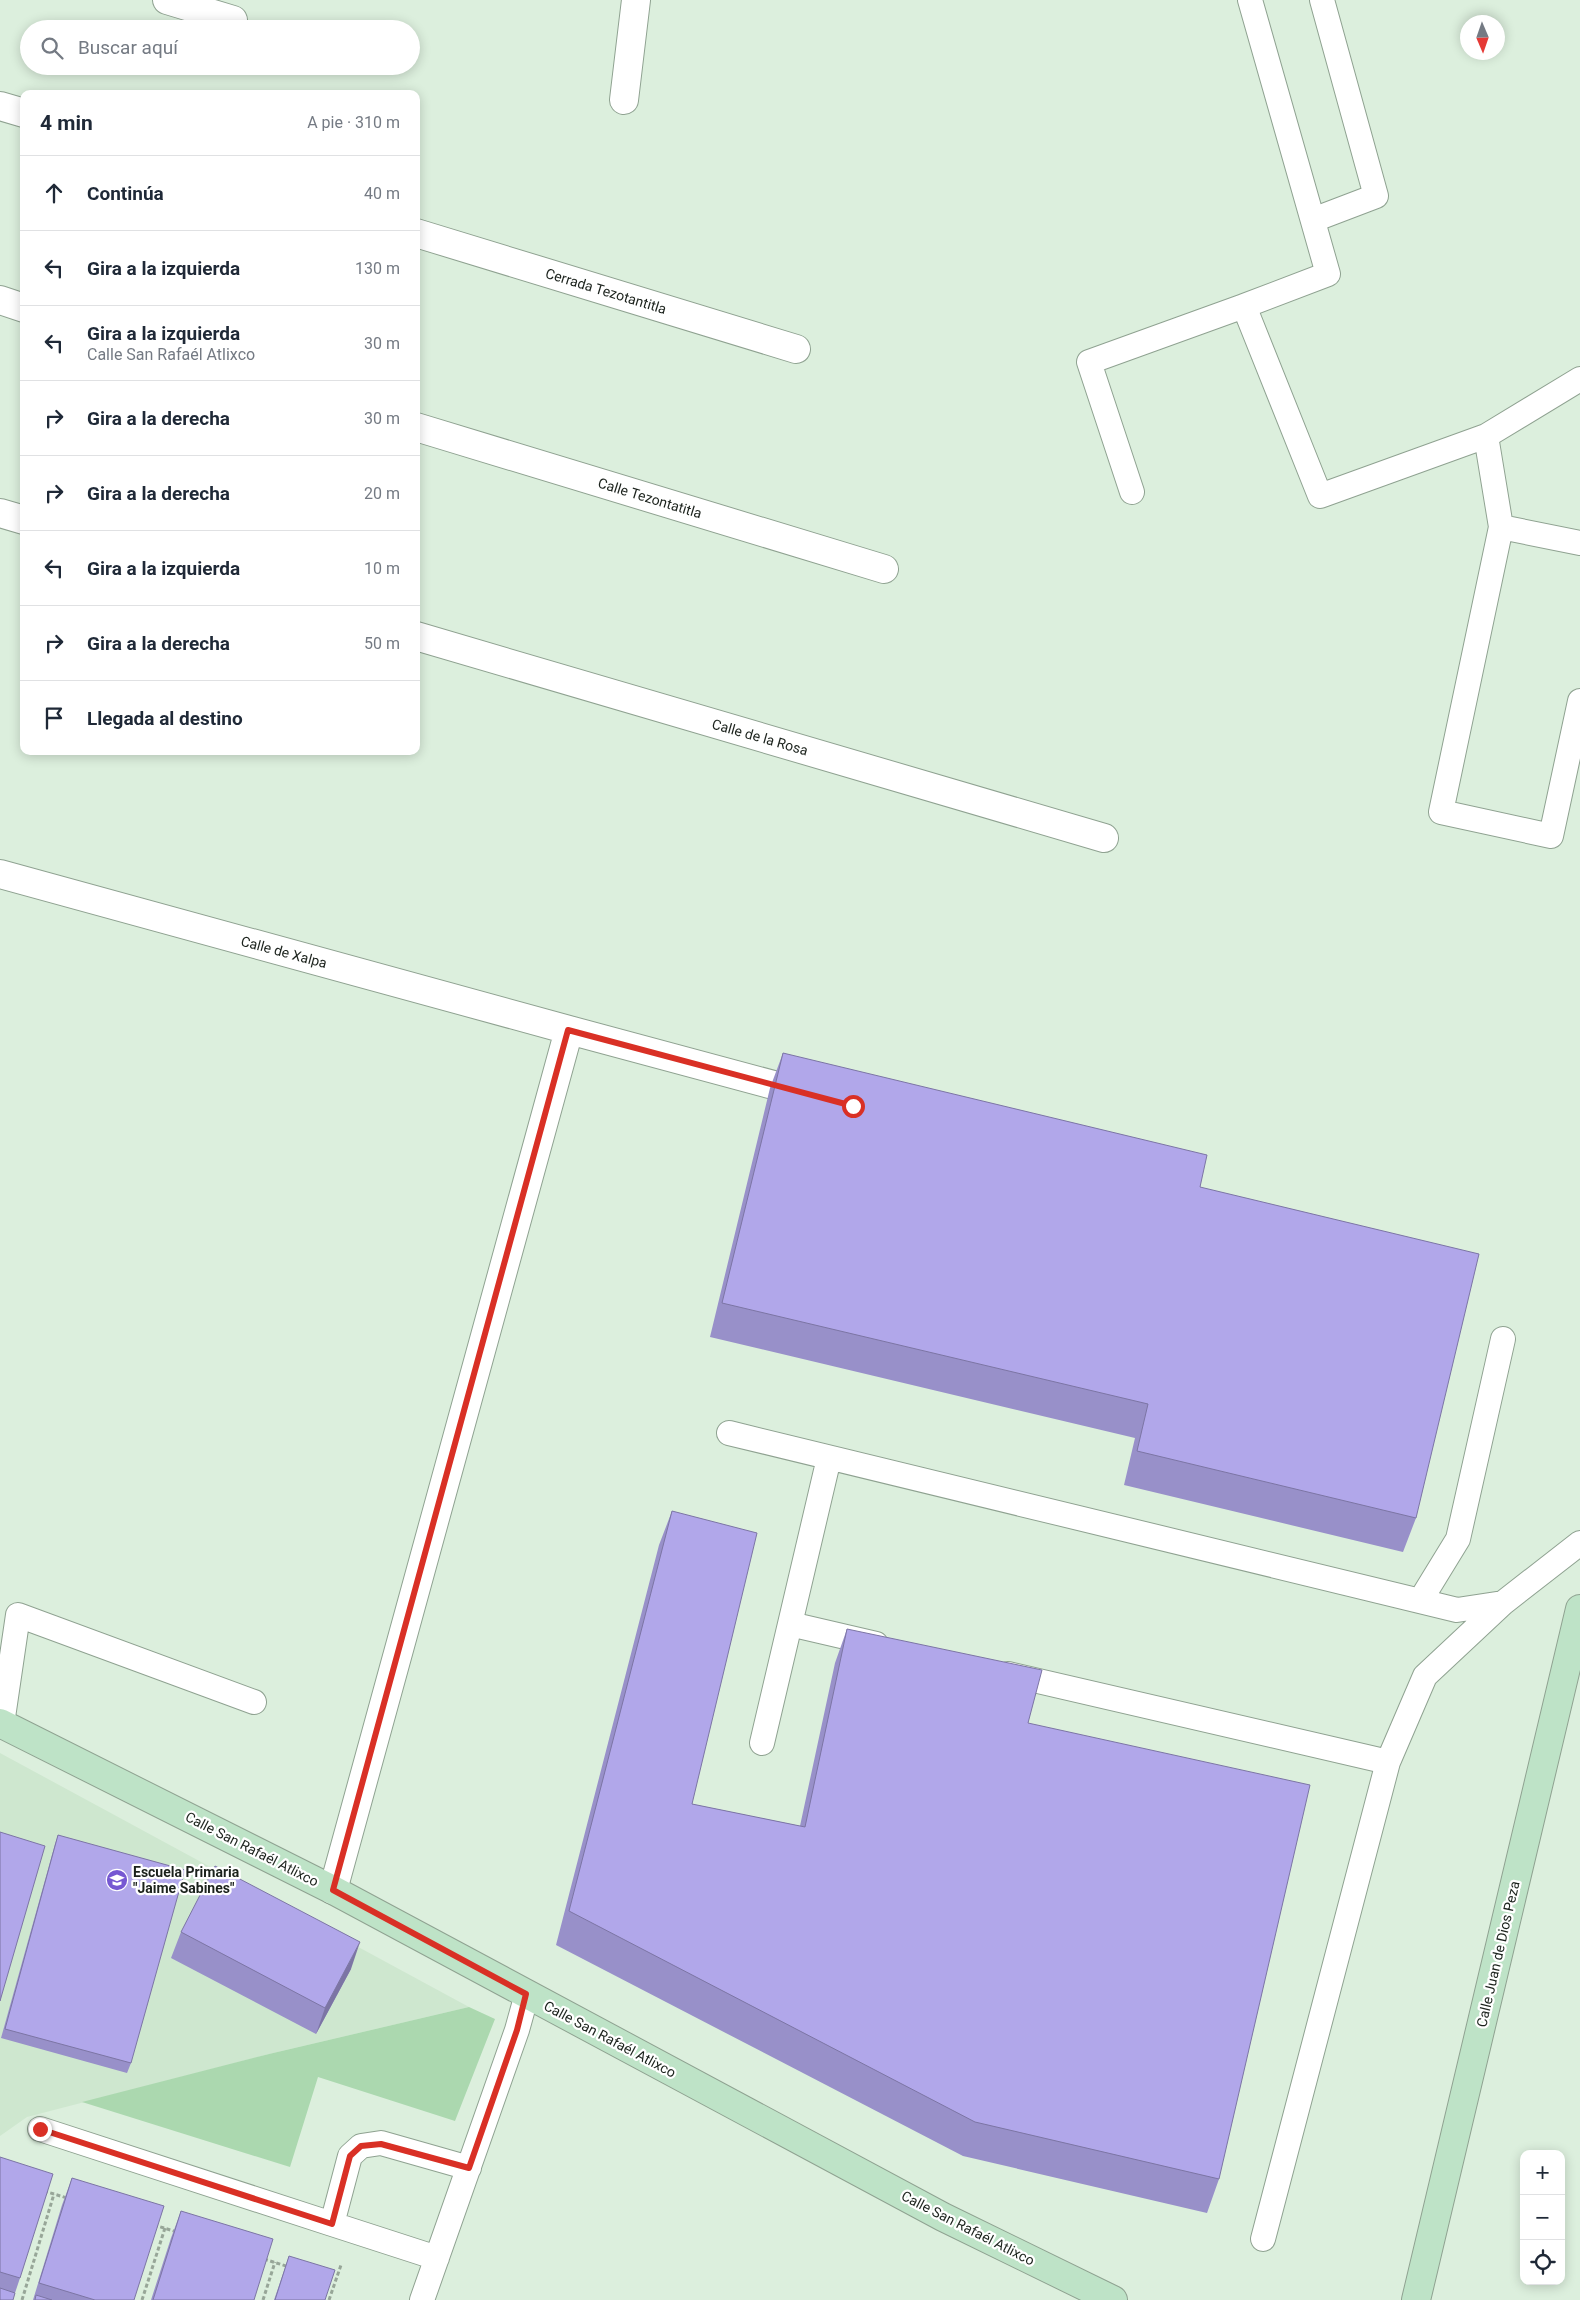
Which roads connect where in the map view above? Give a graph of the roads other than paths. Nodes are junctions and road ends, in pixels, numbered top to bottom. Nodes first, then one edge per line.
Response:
1 (167, 0) edge
2 (636, 0) edge
3 (1250, 0) edge
4 (1322, 0) edge
5 (233, 20) dead end
6 (624, 100) dead end
7 (0, 106) edge
8 (20, 112) edge
9 (1313, 220) junction
10 (420, 234) edge
11 (0, 300) edge
12 (1244, 306) junction
13 (20, 307) edge
14 (796, 349) dead end
15 (1580, 379) edge
16 (420, 428) edge
17 (1486, 436) junction
18 (1132, 492) dead end
19 (0, 513) edge
20 (20, 519) edge
21 (1501, 527) junction
22 (1580, 543) edge
23 (884, 569) dead end
24 (420, 637) edge
25 (1580, 701) edge
26 (1104, 838) dead end
27 (0, 874) edge
28 (568, 1030) junction
29 (834, 1101) edge
30 (1503, 1339) dead end
31 (729, 1434) dead end
32 (829, 1458) junction
33 (1580, 1543) edge
34 (1420, 1601) junction
35 (1502, 1604) junction
36 (1580, 1609) edge
37 (790, 1624) junction
38 (896, 1648) edge
39 (982, 1669) edge
40 (254, 1702) dead end
41 (1, 1724) edge
42 (762, 1743) dead end
43 (1388, 1762) junction
44 (333, 1890) junction
45 (526, 1994) junction
46 (40, 2129) dead end
47 (469, 2168) junction
48 (332, 2224) junction
49 (1263, 2239) dead end
50 (437, 2258) junction
51 (422, 2300) edge
52 (1113, 2300) edge
53 (1416, 2300) edge

1 - 5 street
2 - 6 street
3 - 9 lane
4 - 9 lane
7 - 8 street
9 - 12 lane
10 - 14 street, Cerrada Tezotantitla
11 - 13 street
12 - 17 lane
12 - 18 lane
15 - 17 lane
16 - 23 street, Calle Tezontatitla
17 - 21 lane
19 - 20 street
21 - 22 lane
21 - 25 lane
24 - 26 street, Calle de la Rosa
27 - 28 street, Calle de Xalpa
28 - 29 street, Calle de Xalpa
28 - 44 street
30 - 34 lane
31 - 32 lane
32 - 34 lane
32 - 37 lane
33 - 35 lane
34 - 35 lane
35 - 43 lane
36 - 53 street, Calle Juan de Dios Peza
37 - 38 lane
37 - 42 lane
39 - 43 lane
40 - 41 lane
41 - 44 street, Calle San Rafaél Atlixco
43 - 49 lane
44 - 45 street, Calle San Rafaél Atlixco
45 - 47 lane
45 - 52 street, Calle San Rafaél Atlixco
46 - 48 lane
47 - 48 lane
47 - 50 lane
48 - 50 lane
50 - 51 lane

